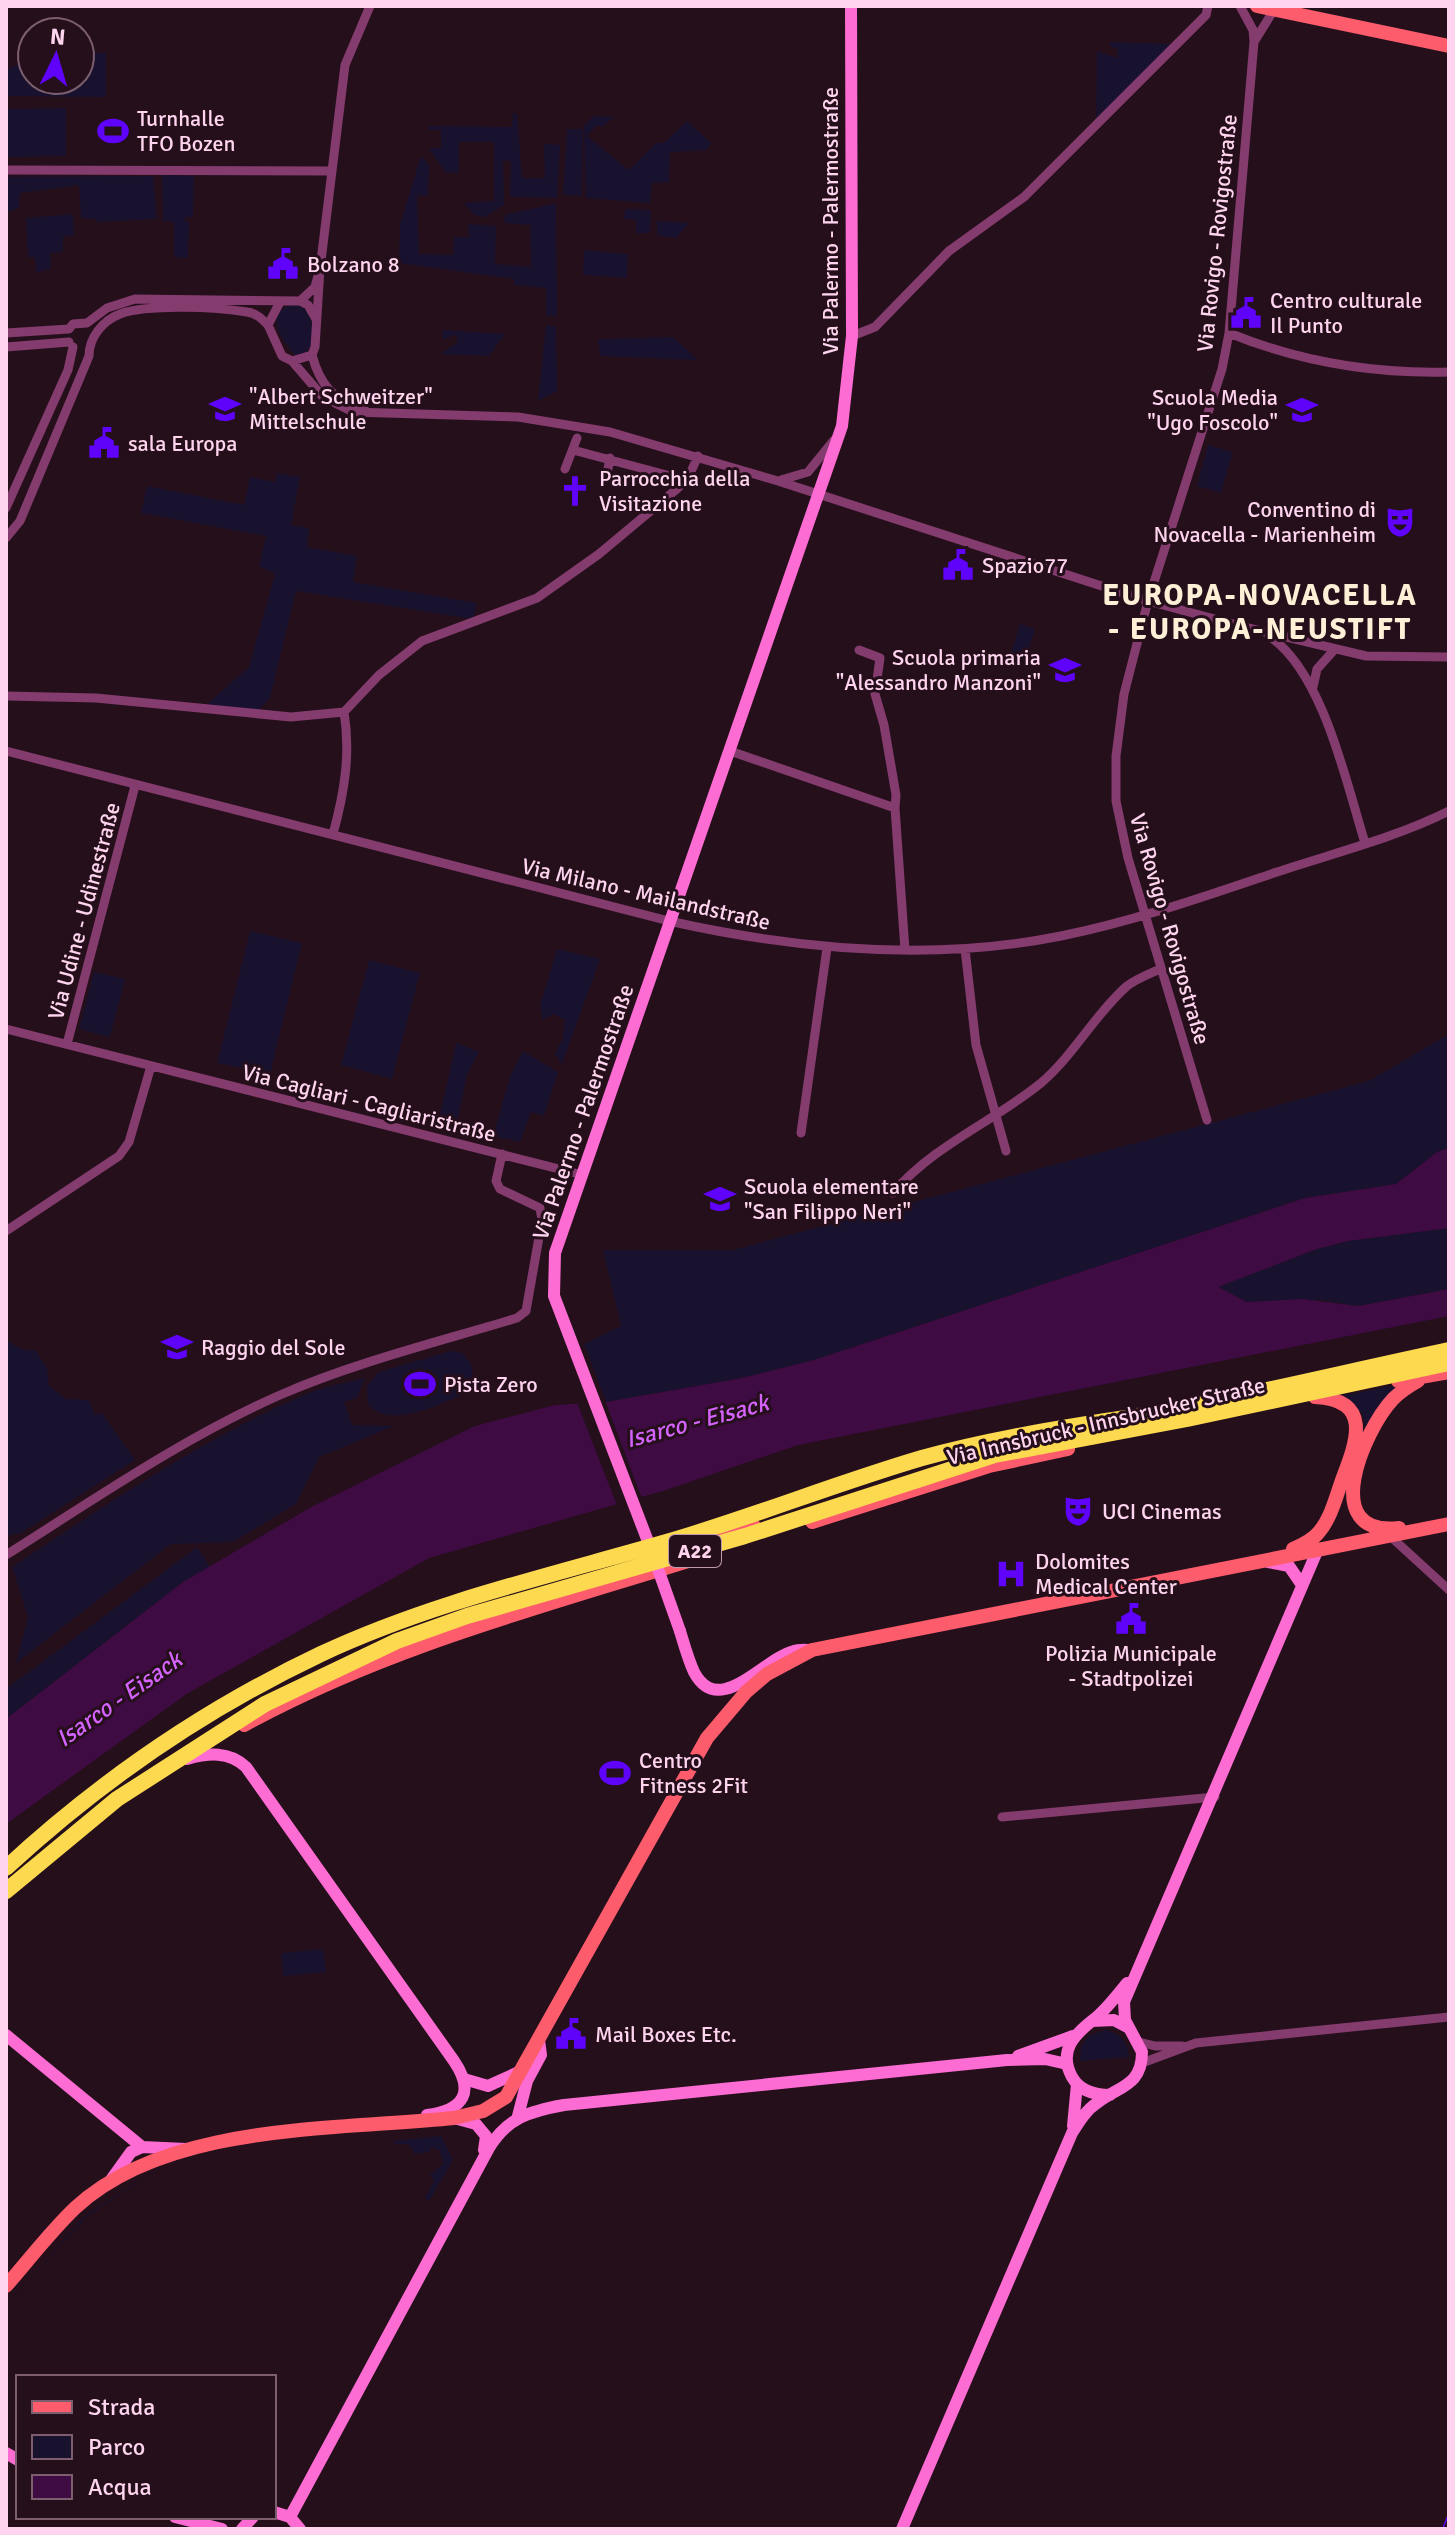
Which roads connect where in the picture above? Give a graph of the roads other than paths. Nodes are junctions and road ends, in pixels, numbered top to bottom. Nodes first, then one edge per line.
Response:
1 (370, 6) edge
2 (851, 6) edge
3 (1208, 6) edge
4 (1240, 6) edge
5 (1257, 6) edge
6 (1275, 8) junction
7 (1254, 42) junction
8 (1449, 46) edge
9 (6, 170) edge
10 (332, 171) junction
11 (320, 269) junction
12 (300, 301) junction
13 (280, 302) junction
14 (315, 318) junction
15 (87, 323) junction
16 (268, 325) junction
17 (69, 329) junction
18 (6, 333) edge
19 (1229, 333) junction
20 (94, 334) junction
21 (852, 336) junction
22 (71, 344) junction
23 (89, 346) junction
24 (6, 347) edge
25 (312, 355) junction
26 (292, 361) junction
27 (1449, 372) edge
28 (375, 411) junction
29 (839, 434) junction
30 (577, 438) dead end
31 (573, 450) junction
32 (698, 456) junction
33 (610, 458) junction
34 (565, 469) dead end
35 (607, 474) dead end
36 (678, 478) dead end
37 (778, 481) junction
38 (820, 495) junction
39 (11, 497) junction
40 (6, 508) edge
41 (21, 518) junction
42 (6, 523) edge
43 (6, 538) edge
44 (1148, 601) junction
45 (1264, 632) junction
46 (1335, 649) junction
47 (859, 650) dead end
48 (1449, 657) edge
49 (1313, 687) junction
50 (6, 696) edge
51 (344, 712) junction
52 (730, 751) junction
53 (7, 752) edge
54 (135, 786) junction
55 (895, 808) junction
56 (1449, 811) edge
57 (333, 834) junction
58 (1365, 843) junction
59 (1145, 916) junction
60 (669, 921) junction
61 (827, 948) junction
62 (965, 949) junction
63 (905, 950) junction
64 (1160, 969) junction
65 (6, 1029) edge
66 (67, 1044) junction
67 (151, 1066) junction
68 (995, 1117) junction
69 (1207, 1120) dead end
70 (801, 1133) dead end
71 (1006, 1151) dead end
72 (502, 1154) junction
73 (579, 1174) junction
74 (893, 1193) dead end
75 (6, 1231) edge
76 (1449, 1350) edge
77 (1449, 1363) edge
78 (1449, 1372) edge
79 (1425, 1377) junction
80 (1315, 1397) junction
81 (1449, 1524) edge
82 (1432, 1527) junction
83 (787, 1529) junction
84 (1390, 1536) junction
85 (1318, 1549) junction
86 (648, 1553) junction
87 (6, 1555) edge
88 (1263, 1561) junction
89 (1302, 1585) junction
90 (1449, 1590) edge
91 (554, 1600) junction
92 (812, 1650) junction
93 (186, 1759) junction
94 (1215, 1797) junction
95 (1002, 1817) dead end
96 (6, 1868) edge
97 (6, 1891) edge
98 (6, 1898) edge
99 (1133, 1976) junction
100 (1449, 2017) edge
101 (1092, 2021) junction
102 (1129, 2028) junction
103 (6, 2035) edge
104 (1073, 2036) junction
105 (539, 2040) junction
106 (1139, 2042) junction
107 (1185, 2046) junction
108 (1007, 2060) junction
109 (1142, 2063) junction
110 (1067, 2064) junction
111 (525, 2068) junction
112 (464, 2079) junction
113 (1077, 2084) junction
114 (525, 2094) junction
115 (1110, 2095) junction
116 (547, 2108) junction
117 (518, 2116) junction
118 (454, 2118) junction
119 (395, 2124) junction
120 (1072, 2133) junction
121 (142, 2147) junction
122 (187, 2149) junction
123 (481, 2162) junction
124 (108, 2184) junction
125 (6, 2286) edge
126 (276, 2513) edge
127 (290, 2517) junction
128 (183, 2519) edge
129 (222, 2529) edge
130 (300, 2529) edge
131 (902, 2529) edge

1 - 10 street
2 - 21 main road, Via Palermo - Palermostraße
3 - 21 street
4 - 7 street, Via Rovigo - Rovigostraße
5 - 6 main road
6 - 7 street, Via Rovigo - Rovigostraße
6 - 8 main road
7 - 19 street, Via Rovigo - Rovigostraße
9 - 10 street
10 - 11 street
11 - 12 street
11 - 14 street
12 - 13 street
12 - 14 street
13 - 15 street
13 - 16 street
14 - 25 street
15 - 17 street
15 - 20 street
16 - 20 street
16 - 26 street
17 - 18 street
17 - 22 street
19 - 27 street
19 - 44 street, Via Rovigo - Rovigostraße
20 - 23 street
21 - 29 main road, Via Palermo - Palermostraße
22 - 23 street
22 - 24 street
22 - 39 street
23 - 41 street
25 - 26 street
25 - 28 street
26 - 28 street
28 - 32 street
29 - 37 street, Via Palermo - Palermostraße
29 - 38 main road, Via Palermo - Palermostraße
30 - 31 street
31 - 33 street
31 - 34 street
32 - 37 street
32 - 51 street
33 - 35 street
33 - 36 street
37 - 38 street
38 - 44 street
38 - 52 main road, Via Palermo - Palermostraße
39 - 40 street
39 - 41 street
41 - 42 street
41 - 43 street
44 - 45 street
44 - 59 street, Via Rovigo - Rovigostraße
45 - 46 street
45 - 49 street
46 - 48 street
46 - 49 street
47 - 55 street
49 - 58 street
50 - 51 street
51 - 57 street
52 - 55 street
52 - 60 main road, Via Palermo - Palermostraße
53 - 54 street, Via Milano - Mailandstraße
54 - 57 street, Via Milano - Mailandstraße
54 - 66 street, Via Udine - Udinestraße
55 - 63 street
56 - 58 street, Via Milano - Mailandstraße
57 - 60 street, Via Milano - Mailandstraße
58 - 59 street, Via Milano - Mailandstraße
59 - 62 street, Via Milano - Mailandstraße
59 - 64 street, Via Rovigo - Rovigostraße
60 - 61 street, Via Milano - Mailandstraße
60 - 73 main road, Via Palermo - Palermostraße
61 - 63 street, Via Milano - Mailandstraße
61 - 70 street
62 - 63 street, Via Milano - Mailandstraße
62 - 68 street
64 - 68 street
64 - 69 street, Via Rovigo - Rovigostraße
65 - 66 street, Via Cagliari - Cagliaristraße
66 - 67 street, Via Cagliari - Cagliaristraße
67 - 72 street, Via Cagliari - Cagliaristraße
67 - 75 street
68 - 71 street
68 - 74 street
72 - 73 street, Via Cagliari - Cagliaristraße
72 - 87 street
73 - 86 main road, Via Palermo - Palermostraße
76 - 96 highway, A22, bridge
77 - 97 highway, A22, bridge
78 - 79 main road, Via Innsbruck - Innsbrucker Straße
79 - 80 main road, Via Innsbruck - Innsbrucker Straße
79 - 82 main road
80 - 83 main road, Via Innsbruck - Innsbrucker Straße
80 - 88 main road
81 - 82 main road
82 - 84 main road
83 - 86 main road
83 - 91 main road, Via Innsbruck - Innsbrucker Straße
84 - 85 main road
84 - 90 street
85 - 88 main road
85 - 89 main road
86 - 91 main road
86 - 92 main road, Via Palermo - Palermostraße, bridge
88 - 89 main road
88 - 92 main road
89 - 94 main road
91 - 93 main road, Via Innsbruck - Innsbrucker Straße
92 - 105 main road
93 - 98 main road, Via Innsbruck - Innsbrucker Straße
93 - 112 main road
94 - 95 street
94 - 99 main road
99 - 101 main road
99 - 102 main road
100 - 107 street
101 - 102 main road
101 - 104 main road
102 - 106 main road
103 - 121 main road
104 - 108 main road
104 - 110 main road
105 - 111 main road
105 - 114 main road
106 - 107 street
106 - 109 main road
107 - 109 street
108 - 110 main road
108 - 116 main road
109 - 115 main road
110 - 113 main road
111 - 112 main road
111 - 118 main road
112 - 119 main road
113 - 115 main road
113 - 120 main road
114 - 116 main road
114 - 117 main road
115 - 120 main road
116 - 117 main road
117 - 123 main road
118 - 119 main road
118 - 123 main road
119 - 122 main road
120 - 131 main road
121 - 122 main road
121 - 124 main road
122 - 124 main road
123 - 127 main road
124 - 125 main road
126 - 127 main road
127 - 130 main road
128 - 129 main road

